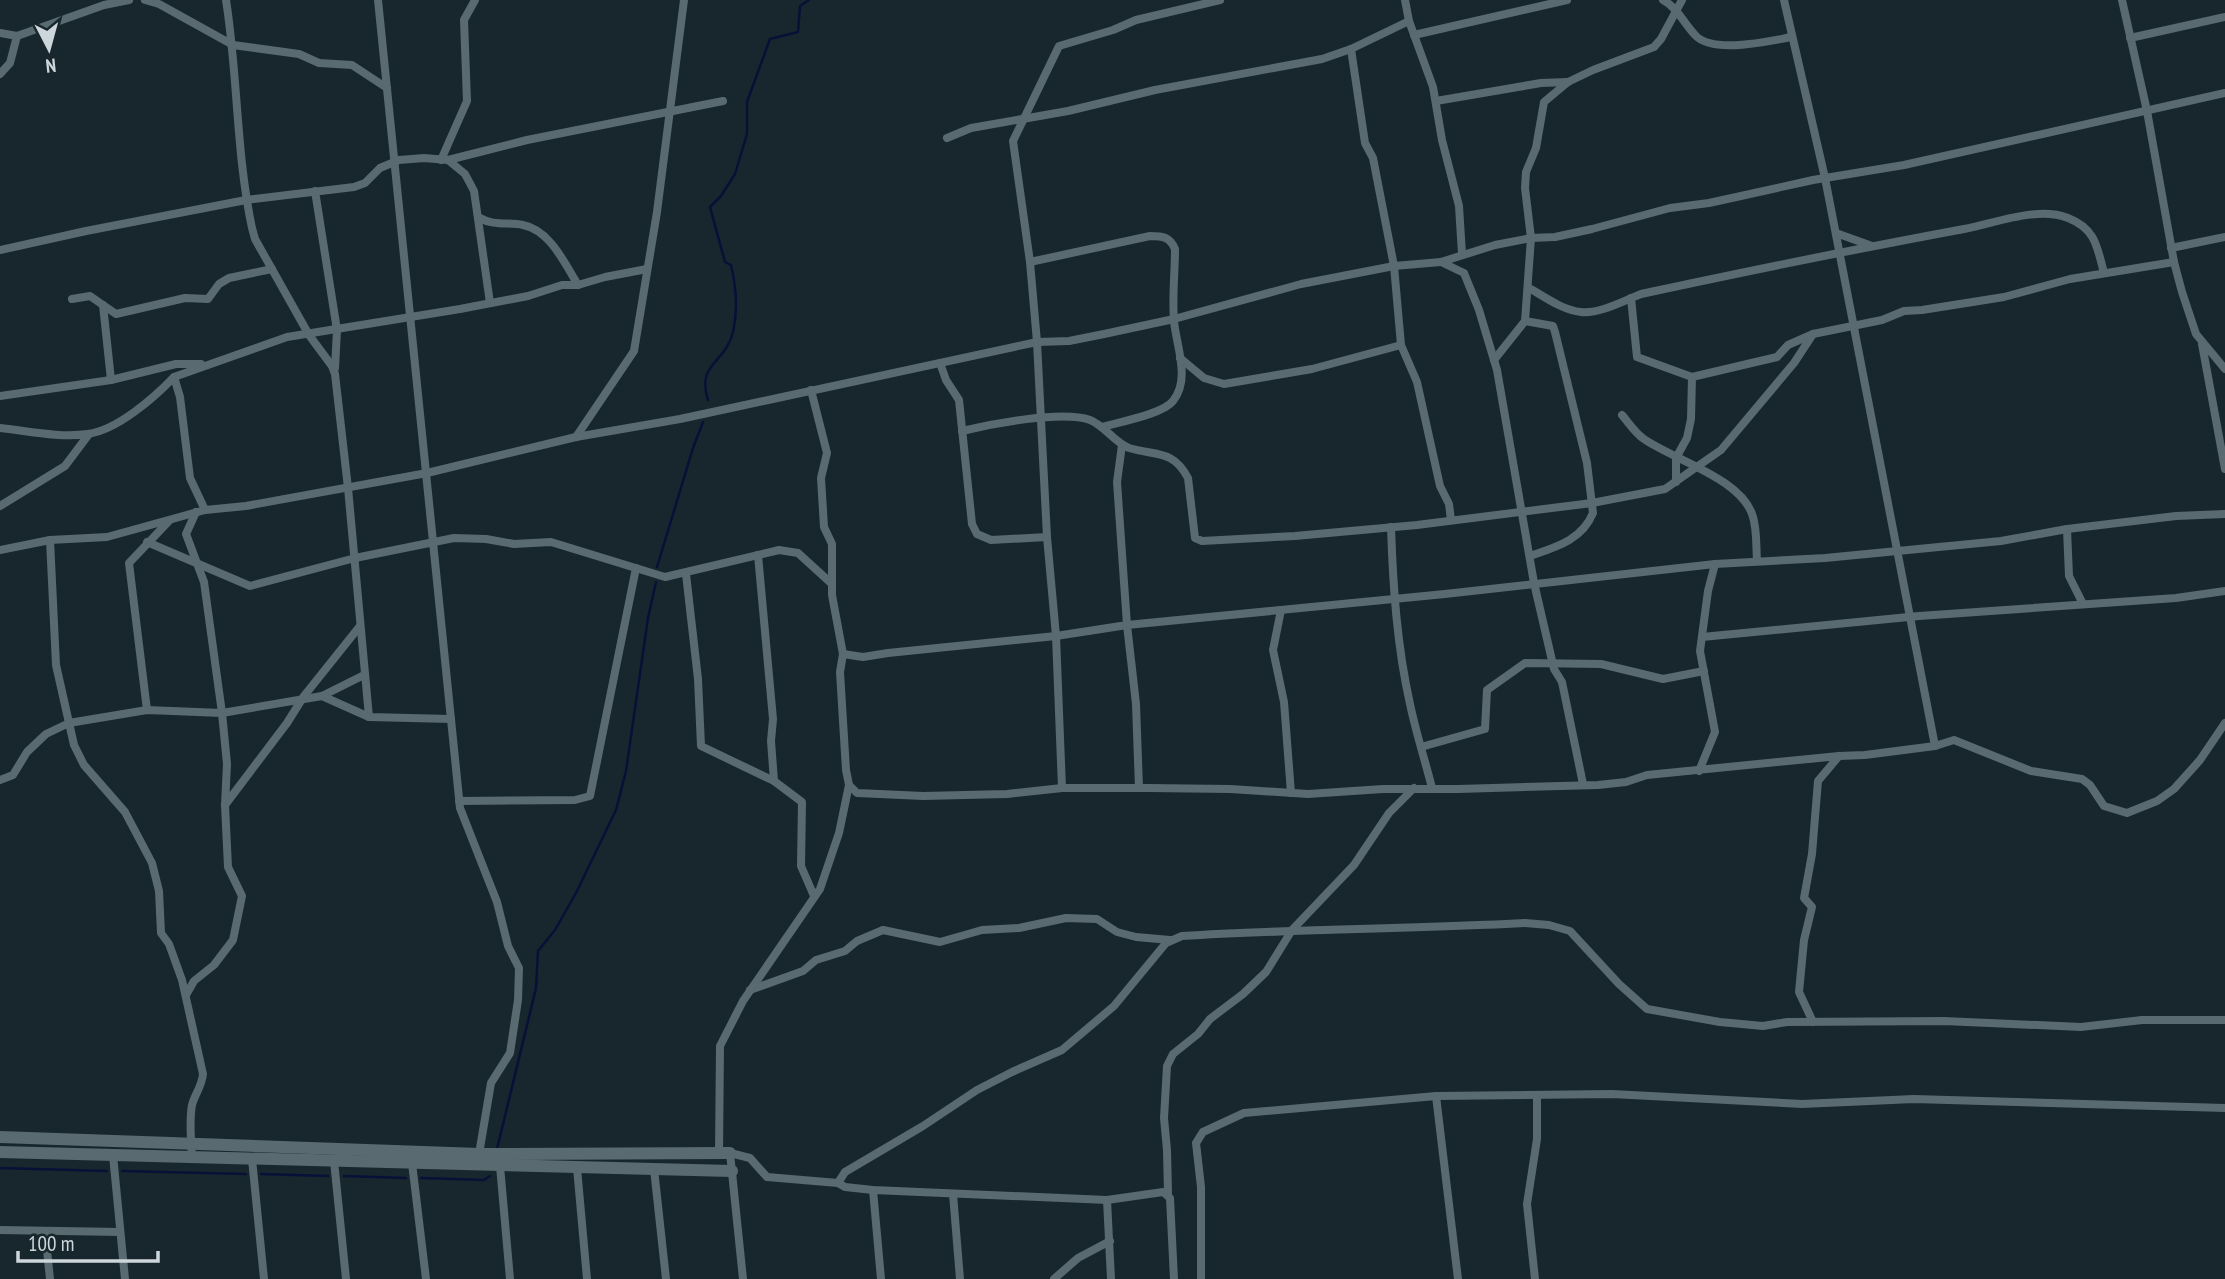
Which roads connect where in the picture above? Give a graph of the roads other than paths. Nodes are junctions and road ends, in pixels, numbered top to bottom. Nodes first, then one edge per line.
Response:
1 (129, 0) edge
2 (145, 0) edge
3 (226, 0) edge
4 (378, 0) edge
5 (475, 0) edge
6 (684, 0) edge
7 (1173, 0) edge
8 (1220, 0) edge
9 (1405, 0) edge
10 (1567, 0) edge
11 (1663, 0) edge
12 (1682, 0) edge
13 (1784, 0) edge
14 (2122, 0) edge
15 (1677, 10) junction
16 (1177, 11) junction
17 (2225, 17) edge
18 (1409, 21) junction
19 (0, 33) edge
20 (17, 36) junction
21 (1414, 36) junction
22 (1792, 37) junction
23 (2130, 38) junction
24 (233, 45) junction
25 (1352, 49) junction
26 (0, 74) edge
27 (1568, 82) junction
28 (387, 88) junction
29 (2225, 93) edge
30 (723, 101) dead end
31 (1436, 102) junction
32 (2147, 111) junction
33 (670, 112) junction
34 (1024, 118) junction
35 (947, 138) dead end
36 (444, 160) junction
37 (394, 162) junction
38 (1825, 178) junction
39 (315, 191) junction
40 (246, 200) junction
41 (480, 218) junction
42 (1836, 233) junction
43 (1531, 238) junction
44 (2223, 240) edge
45 (1872, 246) junction
46 (2171, 248) junction
47 (0, 250) edge
48 (1840, 252) junction
49 (1462, 254) junction
50 (1030, 262) junction
51 (1441, 262) junction
52 (2174, 262) junction
53 (1394, 266) junction
54 (272, 269) junction
55 (648, 269) junction
56 (2104, 273) junction
57 (578, 285) junction
58 (1529, 288) junction
59 (1631, 298) junction
60 (72, 299) dead end
61 (491, 303) junction
62 (103, 305) junction
63 (410, 318) junction
64 (1174, 319) junction
65 (1525, 321) junction
66 (1854, 326) junction
67 (337, 330) junction
68 (1813, 334) junction
69 (309, 335) junction
70 (2202, 341) junction
71 (1037, 342) junction
72 (1401, 345) junction
73 (1180, 358) junction
74 (1494, 359) junction
75 (940, 363) junction
76 (211, 364) junction
77 (2225, 369) edge
78 (335, 374) junction
79 (174, 377) junction
80 (1692, 377) junction
81 (111, 380) junction
82 (811, 390) junction
83 (0, 396) edge
84 (1622, 415) dead end
85 (1040, 418) junction
86 (0, 428) edge
87 (1102, 428) junction
88 (961, 430) junction
89 (89, 434) junction
90 (576, 437) junction
91 (1122, 445) junction
92 (1676, 458) junction
93 (1696, 468) junction
94 (2225, 469) edge
95 (427, 473) junction
96 (1676, 482) junction
97 (348, 488) junction
98 (1592, 503) junction
99 (0, 506) edge
100 (201, 511) junction
101 (1521, 511) junction
102 (2225, 514) edge
103 (172, 519) junction
104 (1451, 520) junction
105 (1391, 527) junction
106 (2067, 529) junction
107 (1047, 537) junction
108 (50, 541) junction
109 (434, 541) junction
110 (147, 542) junction
111 (0, 550) edge
112 (1898, 551) junction
113 (758, 555) junction
114 (1530, 556) junction
115 (355, 558) junction
116 (1757, 560) junction
117 (197, 564) junction
118 (1715, 564) junction
119 (636, 568) junction
120 (686, 574) junction
121 (1534, 583) junction
122 (832, 584) junction
123 (2225, 591) edge
124 (1394, 599) junction
125 (2083, 604) junction
126 (1281, 610) junction
127 (1910, 617) junction
128 (361, 625) junction
129 (1127, 625) junction
130 (1056, 636) junction
131 (1702, 638) junction
132 (843, 654) junction
133 (1552, 663) junction
134 (1704, 671) junction
135 (364, 675) junction
136 (321, 696) junction
137 (302, 699) junction
138 (147, 710) junction
139 (222, 713) junction
140 (369, 717) junction
141 (451, 719) junction
142 (69, 723) junction
143 (2225, 723) edge
144 (1935, 746) junction
145 (1421, 747) junction
146 (1839, 756) junction
147 (1699, 771) junction
148 (0, 780) edge
149 (774, 781) junction
150 (1583, 784) junction
151 (849, 785) junction
152 (1062, 788) junction
153 (1139, 788) junction
154 (1414, 788) junction
155 (1432, 788) junction
156 (1291, 793) junction
157 (459, 801) junction
158 (225, 805) junction
159 (814, 896) junction
160 (1293, 930) junction
161 (1173, 940) junction
162 (750, 990) junction
163 (186, 995) junction
164 (2225, 1020) edge
165 (1813, 1021) junction
166 (1537, 1095) junction
167 (1436, 1096) junction
168 (2225, 1108) edge
169 (0, 1137) edge
170 (192, 1150) junction
171 (0, 1152) edge
172 (725, 1153) junction
173 (479, 1154) junction
174 (113, 1155) junction
175 (252, 1159) junction
176 (334, 1161) junction
177 (412, 1163) junction
178 (500, 1166) junction
179 (577, 1168) junction
180 (654, 1169) junction
181 (732, 1171) junction
182 (838, 1183) junction
183 (873, 1191) junction
184 (953, 1194) junction
185 (1168, 1194) junction
186 (1107, 1200) junction
187 (0, 1230) edge
188 (45, 1231) junction
189 (120, 1232) junction
190 (1110, 1241) junction
191 (50, 1279) edge
192 (125, 1279) edge
193 (264, 1279) edge
194 (346, 1279) edge
195 (426, 1279) edge
196 (510, 1279) edge
197 (587, 1279) edge
198 (666, 1279) edge
199 (743, 1279) edge
200 (881, 1279) edge
201 (960, 1279) edge
202 (1054, 1279) edge
203 (1111, 1279) edge
204 (1174, 1279) edge
205 (1201, 1279) edge
206 (1458, 1279) edge
207 (1535, 1279) edge

1 - 20 street
2 - 24 street
3 - 24 street
4 - 28 street
5 - 36 street
6 - 33 street
7 - 16 street
8 - 16 street
9 - 18 street
10 - 21 street
11 - 15 street
12 - 15 street
13 - 22 street
14 - 23 street
15 - 22 street
15 - 27 street
16 - 34 street
17 - 23 street
18 - 21 street
18 - 25 street
19 - 20 street
20 - 26 street
21 - 31 street
22 - 38 street
23 - 32 street
24 - 28 street
24 - 40 street
25 - 34 street
25 - 53 street
27 - 31 street
27 - 43 street
28 - 37 street
29 - 32 street
30 - 33 street
31 - 49 street
32 - 38 street
32 - 46 street
33 - 36 street
33 - 55 street
34 - 35 street
34 - 50 street
36 - 37 street
36 - 41 street
37 - 39 street
37 - 63 street
38 - 42 street
38 - 43 street
39 - 40 street
39 - 67 street
40 - 47 street
40 - 54 street
41 - 57 street
41 - 61 street
42 - 45 street
42 - 48 street
43 - 49 street
43 - 58 street
44 - 46 street
45 - 48 street
45 - 56 street
46 - 52 street
48 - 59 street
48 - 66 street
49 - 51 street
50 - 64 street
50 - 71 street
51 - 53 street
51 - 74 street
52 - 56 street
52 - 70 street
53 - 64 street
53 - 72 street
54 - 62 street
54 - 69 street
55 - 57 street
55 - 90 street
56 - 66 street
57 - 61 street
58 - 59 street
58 - 65 street
59 - 80 street
60 - 62 street
61 - 63 street
62 - 81 street
63 - 67 street
63 - 95 street
64 - 71 street
64 - 73 street
65 - 74 street
65 - 98 street
66 - 68 street
66 - 112 street
67 - 69 street
67 - 78 street
68 - 80 street
68 - 93 street
69 - 76 street
69 - 78 street
70 - 77 street
70 - 94 street
71 - 75 street
71 - 85 street
72 - 73 street
72 - 104 street
73 - 87 street
74 - 101 street
75 - 82 street
75 - 88 street
76 - 79 street
76 - 81 street
78 - 97 street
79 - 89 street
79 - 100 street
80 - 92 street
81 - 83 street
82 - 90 street
82 - 122 street
84 - 92 street
85 - 87 street
85 - 88 street
85 - 107 street
86 - 89 street
87 - 91 street
88 - 107 street
89 - 99 street
90 - 95 street
91 - 105 street
91 - 129 street
92 - 93 street
92 - 96 street
93 - 96 street
93 - 116 street
95 - 97 street
95 - 109 street
96 - 98 street
97 - 100 street
97 - 115 street
98 - 101 street
98 - 114 street
100 - 103 street
100 - 117 street
101 - 104 street
101 - 114 street
102 - 106 street
103 - 108 street
103 - 110 street
104 - 105 street
105 - 124 street
106 - 112 street
106 - 125 street
107 - 130 street
108 - 111 street
108 - 142 street
109 - 115 street
109 - 119 street
109 - 141 street
110 - 117 street
110 - 138 street
112 - 116 street
112 - 127 street
113 - 120 street
113 - 122 street
113 - 149 street
114 - 121 street
115 - 117 street
115 - 128 street
116 - 118 street
117 - 139 street
118 - 121 street
118 - 131 street
119 - 120 street
119 - 157 street
120 - 149 street
121 - 124 street
121 - 133 street
122 - 132 street
123 - 125 street
124 - 126 street
124 - 145 street
125 - 127 street
126 - 129 street
126 - 156 street
127 - 131 street
127 - 144 street
128 - 135 street
128 - 137 street
129 - 130 street
129 - 153 street
130 - 132 street
130 - 152 street
131 - 134 street
132 - 151 street
133 - 134 street
133 - 145 street
133 - 150 street
134 - 147 street
135 - 136 street
135 - 140 street
136 - 137 street
136 - 140 street
137 - 139 street
137 - 158 street
138 - 139 street
138 - 142 street
139 - 158 street
140 - 141 street
141 - 157 street
142 - 148 street
142 - 163 street
143 - 144 street
144 - 146 street
145 - 155 street
146 - 147 street
146 - 165 street
147 - 150 street
149 - 159 street
150 - 155 street
151 - 152 street
151 - 159 street
152 - 153 street
153 - 156 street
154 - 155 street
154 - 156 street
154 - 160 street
157 - 173 street
158 - 163 street
159 - 162 street
160 - 161 street
160 - 165 street
160 - 185 street
161 - 162 street
161 - 182 street
162 - 172 street
163 - 170 street
164 - 165 street
166 - 167 street
166 - 168 street
166 - 207 street
167 - 205 street
167 - 206 street
169 - 170 street
170 - 173 street
170 - 174 street
170 - 175 street
171 - 174 street
172 - 173 street
172 - 181 street
172 - 182 street
174 - 189 street
175 - 176 street
175 - 193 street
176 - 177 street
176 - 194 street
177 - 178 street
177 - 195 street
178 - 179 street
178 - 196 street
179 - 180 street
179 - 197 street
180 - 181 street
180 - 198 street
181 - 199 street
182 - 183 street
183 - 184 street
183 - 200 street
184 - 186 street
184 - 201 street
185 - 186 street
185 - 204 street
186 - 190 street
187 - 188 street
188 - 189 street
188 - 191 street
189 - 192 street
190 - 202 street
190 - 203 street

